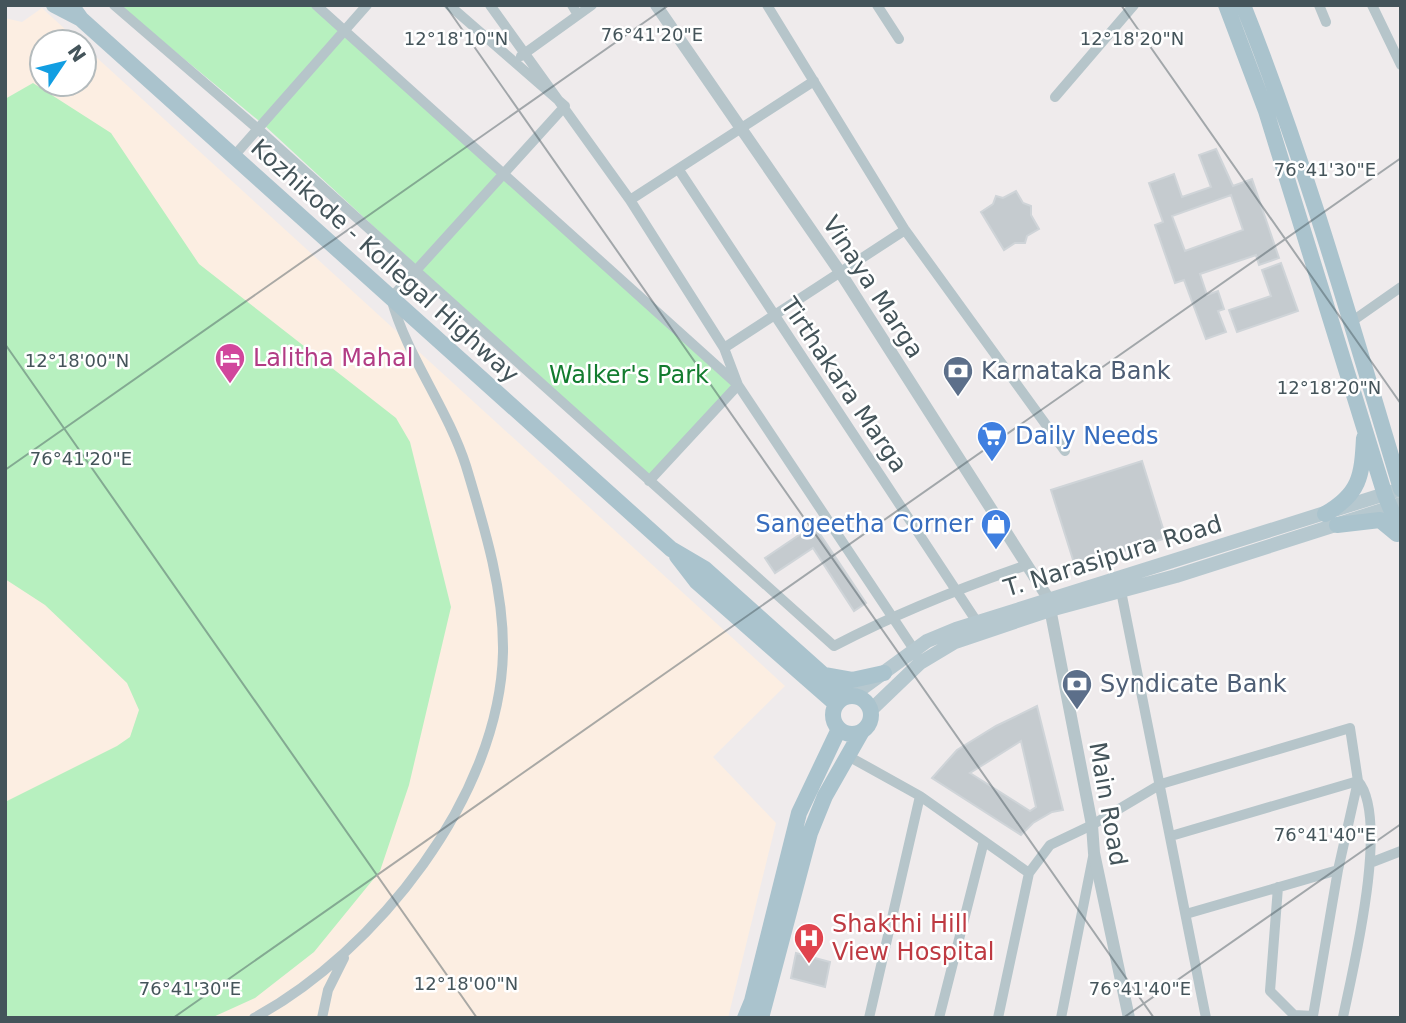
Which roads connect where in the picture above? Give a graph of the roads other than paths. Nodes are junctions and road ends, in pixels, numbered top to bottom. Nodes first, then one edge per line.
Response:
1 (54, 5) edge
2 (71, 5) edge
3 (114, 5) edge
4 (316, 5) edge
5 (367, 5) edge
6 (449, 5) edge
7 (489, 5) edge
8 (572, 5) edge
9 (592, 5) edge
10 (656, 5) edge
11 (767, 5) edge
12 (877, 5) edge
13 (1135, 5) edge
14 (1226, 5) edge
15 (1243, 5) edge
16 (1320, 5) edge
17 (1372, 5) edge
18 (578, 15) junction
19 (81, 19) junction
20 (1326, 22) dead end
21 (346, 32) junction
22 (899, 39) dead end
23 (524, 53) junction
24 (513, 62) junction
25 (1401, 65) edge
26 (814, 80) junction
27 (1055, 97) dead end
28 (565, 106) junction
29 (259, 130) junction
30 (742, 130) junction
31 (234, 156) junction
32 (679, 170) junction
33 (503, 177) junction
34 (631, 200) junction
35 (905, 230) junction
36 (416, 271) junction
37 (840, 272) junction
38 (1401, 287) edge
39 (391, 298) junction
40 (772, 315) junction
41 (1351, 322) junction
42 (724, 348) junction
43 (738, 385) junction
44 (1365, 427) junction
45 (1384, 434) junction
46 (1065, 451) dead end
47 (1401, 461) edge
48 (649, 481) junction
49 (1401, 489) edge
50 (1391, 502) edge
51 (1331, 519) junction
52 (1401, 536) edge
53 (671, 549) junction
54 (1027, 565) junction
55 (955, 590) junction
56 (1121, 591) junction
57 (1049, 604) junction
58 (892, 616) junction
59 (976, 622) junction
60 (915, 651) junction
61 (884, 673) junction
62 (800, 674) junction
63 (822, 674) junction
64 (845, 698) junction
65 (871, 710) junction
66 (839, 729) junction
67 (862, 731) junction
68 (848, 756) junction
69 (824, 760) junction
70 (1358, 781) junction
71 (1161, 784) junction
72 (920, 796) junction
73 (1092, 825) junction
74 (1171, 836) junction
75 (984, 841) junction
76 (1401, 851) edge
77 (1094, 853) junction
78 (1370, 863) junction
79 (1338, 870) junction
80 (1029, 873) junction
81 (1278, 887) junction
82 (1186, 914) junction
83 (349, 949) junction
84 (767, 967) junction
85 (763, 1017) edge
86 (1343, 1017) edge
87 (254, 1018) edge
88 (322, 1018) edge
89 (745, 1018) edge
90 (869, 1018) edge
91 (939, 1018) edge
92 (998, 1018) edge
93 (1061, 1018) edge
94 (1129, 1018) edge
95 (1206, 1018) edge

1 - 19 main road
2 - 19 main road, Kozhikode - Kollegal Highway
3 - 29 street
4 - 21 street
5 - 21 street
6 - 24 street
7 - 23 street
8 - 18 street
9 - 18 street
10 - 30 street, Vinaya Marga
11 - 26 street
12 - 22 street
13 - 27 street
14 - 44 main road
15 - 41 main road
16 - 20 street
17 - 25 street
18 - 23 street
19 - 31 main road, Kozhikode - Kollegal Highway
21 - 29 street
21 - 33 street
23 - 24 street
23 - 28 street
24 - 28 street
26 - 30 street
26 - 35 street
28 - 33 street
28 - 34 street
29 - 31 street
29 - 36 street
30 - 32 street
30 - 37 street, Vinaya Marga
31 - 39 main road, Kozhikode - Kollegal Highway
32 - 34 street
32 - 40 street, Tirthakara Marga
33 - 36 street
33 - 43 street
34 - 42 street
35 - 37 street
35 - 46 street
36 - 39 street
36 - 48 street
37 - 40 street
37 - 54 street, Vinaya Marga
38 - 41 street
39 - 53 main road, Kozhikode - Kollegal Highway
39 - 83 street
40 - 42 street
40 - 55 street, Tirthakara Marga
41 - 45 main road
42 - 43 street
43 - 48 street
43 - 58 street
44 - 50 main road
44 - 51 main road
45 - 47 main road
45 - 49 main road
48 - 58 street
49 - 50 main road, T. Narasipura Road
50 - 51 main road, T. Narasipura Road
50 - 52 main road
51 - 52 main road
51 - 56 main road, T. Narasipura Road
51 - 57 main road, T. Narasipura Road
53 - 62 main road, Kozhikode - Kollegal Highway
53 - 63 main road, Kozhikode - Kollegal Highway
54 - 55 street
54 - 57 street, Vinaya Marga
55 - 58 street
55 - 59 street, Tirthakara Marga
56 - 57 main road, T. Narasipura Road
56 - 71 street
57 - 59 main road, T. Narasipura Road
57 - 65 main road, T. Narasipura Road
57 - 73 street, Main Road
58 - 60 street
59 - 60 main road, T. Narasipura Road
60 - 61 main road, T. Narasipura Road
61 - 63 main road
61 - 64 main road, T. Narasipura Road
62 - 64 main road, Kozhikode - Kollegal Highway
62 - 69 main road
63 - 64 main road, Kozhikode - Kollegal Highway
64 - 65 main road
64 - 66 main road
65 - 67 main road
66 - 67 main road
66 - 69 main road
67 - 68 main road
68 - 72 street
68 - 84 main road
69 - 84 main road
70 - 71 street
70 - 74 street
70 - 78 street
70 - 79 street
71 - 73 street
71 - 74 street
72 - 75 street
72 - 90 street
73 - 77 street, Main Road
73 - 80 street
74 - 82 street
75 - 80 street
75 - 91 street
76 - 78 street
77 - 93 street
77 - 94 street, Main Road
78 - 86 street
79 - 81 street
79 - 81 street
80 - 92 street
81 - 82 street
82 - 95 street
83 - 87 street
83 - 88 street
84 - 85 main road
84 - 89 main road

